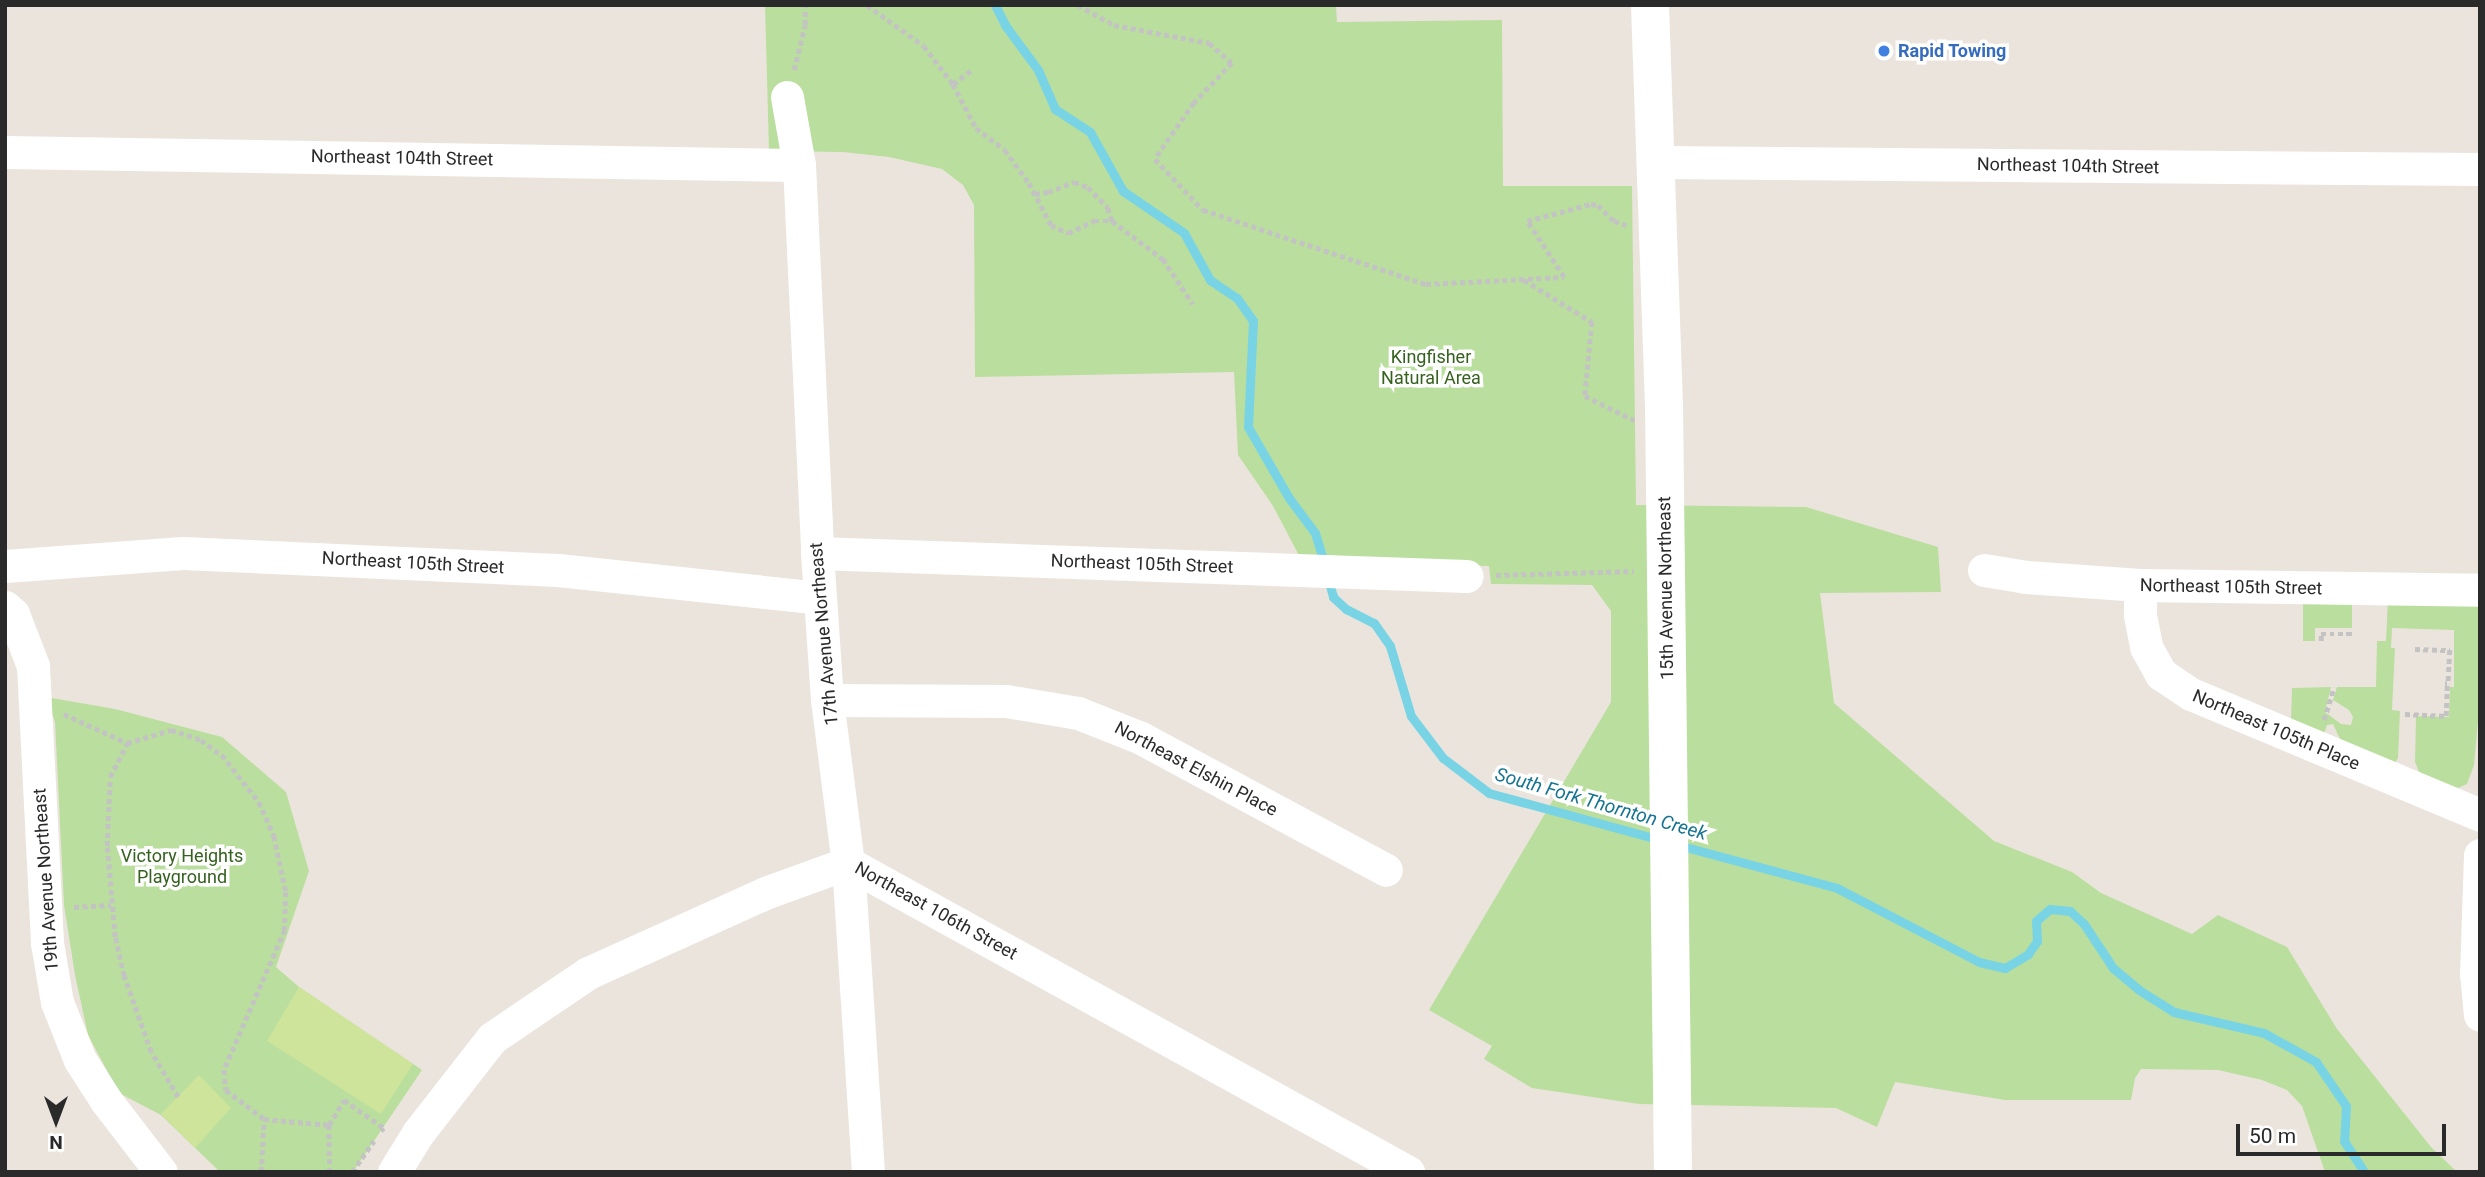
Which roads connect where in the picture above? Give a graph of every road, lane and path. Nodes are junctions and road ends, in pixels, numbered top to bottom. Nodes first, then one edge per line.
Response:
1 (805, 5) edge
2 (867, 5) edge
3 (1078, 5) edge
4 (1650, 5) edge
5 (973, 69) dead end
6 (953, 84) junction
7 (787, 97) joint
8 (5, 152) edge
9 (1656, 162) junction
10 (799, 165) junction
11 (2480, 169) edge
12 (1035, 194) junction
13 (1112, 220) junction
14 (1657, 225) junction
15 (1523, 279) junction
16 (1193, 304) dead end
17 (1652, 419) junction
18 (817, 552) junction
19 (5, 566) edge
20 (1984, 570) dead end
21 (1645, 571) dead end
22 (1467, 576) joint
23 (2140, 585) junction
24 (2480, 590) edge
25 (820, 598) junction
26 (5, 607) edge
27 (2351, 637) dead end
28 (2321, 640) dead end
29 (2415, 649) dead end
30 (2334, 687) dead end
31 (34, 700) junction
32 (827, 700) junction
33 (2327, 713) dead end
34 (2405, 714) dead end
35 (127, 743) junction
36 (2480, 815) edge
37 (2480, 855) edge
38 (848, 863) junction
39 (1386, 870) dead end
40 (111, 905) junction
41 (87, 906) dead end
42 (2480, 1015) edge
43 (178, 1097) dead end
44 (264, 1119) junction
45 (329, 1125) junction
46 (160, 1172) edge
47 (261, 1172) edge
48 (330, 1172) edge
49 (352, 1172) edge
50 (394, 1172) edge
51 (868, 1172) edge
52 (1408, 1172) edge
53 (1673, 1172) edge

1 - 7 path
2 - 6 path
3 - 15 path
4 - 9 street, 15th Avenue Northeast
5 - 6 path
6 - 12 path
7 - 10 street, 17th Avenue Northeast
8 - 10 street, Northeast 104th Street
9 - 11 street, Northeast 104th Street
9 - 14 street, 15th Avenue Northeast
10 - 18 street, 17th Avenue Northeast
12 - 13 path
12 - 13 path
13 - 16 path
14 - 15 path
14 - 17 street, 15th Avenue Northeast
15 - 17 path
17 - 53 street, 15th Avenue Northeast
18 - 22 street, Northeast 105th Street
18 - 25 street, 17th Avenue Northeast
19 - 25 street, Northeast 105th Street
20 - 23 street, Northeast 105th Street
21 - 22 path
23 - 24 street, Northeast 105th Street
23 - 36 street, Northeast 105th Place
25 - 32 street, 17th Avenue Northeast
26 - 31 street, 19th Avenue Northeast
27 - 28 path
29 - 34 path
30 - 33 path
31 - 35 path
31 - 46 street, 19th Avenue Northeast
32 - 38 street, 17th Avenue Northeast
32 - 39 street, Northeast Elshin Place
35 - 40 path
35 - 44 path
37 - 42 street
38 - 50 street, Northeast 106th Street
38 - 51 street, 17th Avenue Northeast
38 - 52 street, Northeast 106th Street
40 - 41 path
40 - 43 path
44 - 45 path
44 - 47 path
45 - 48 path
45 - 49 path

